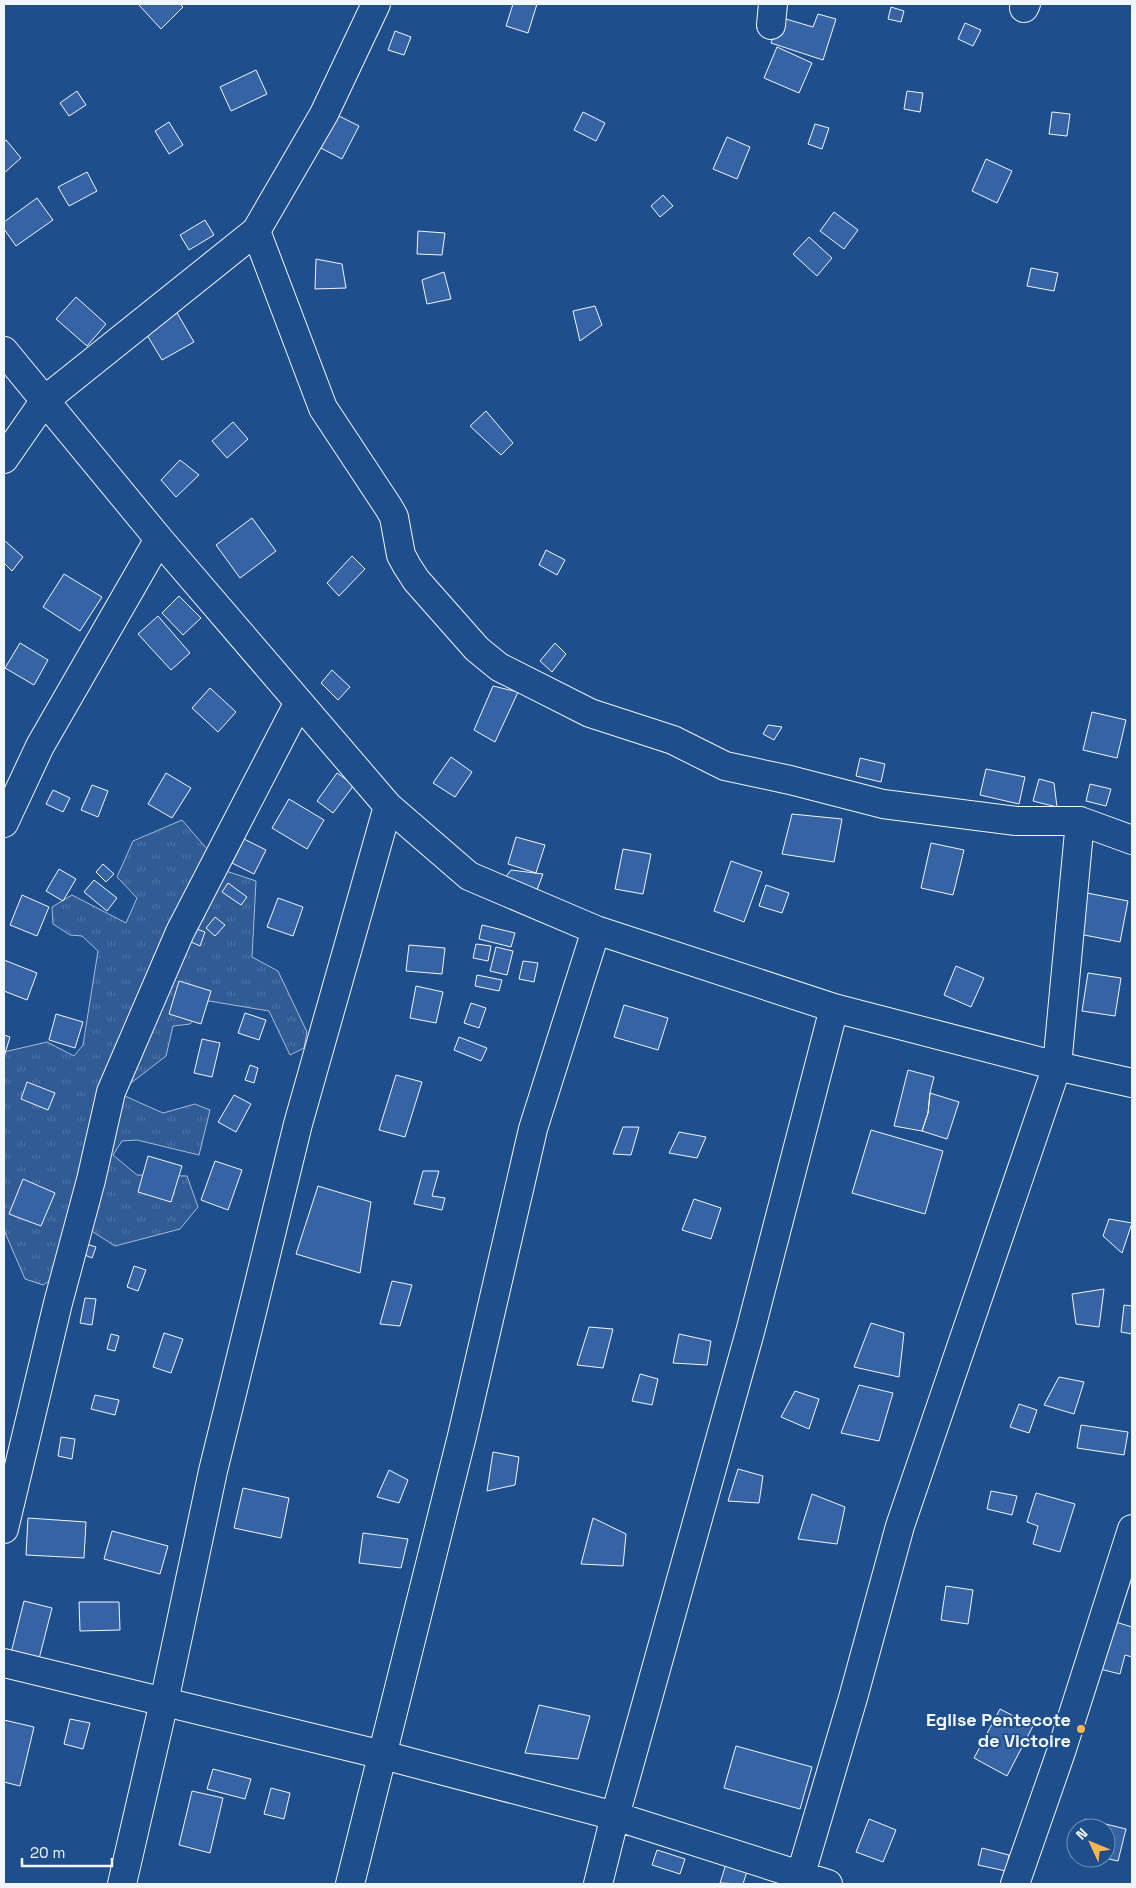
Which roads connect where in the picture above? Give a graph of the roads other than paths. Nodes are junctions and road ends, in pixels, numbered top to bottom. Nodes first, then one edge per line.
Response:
1 (376, 4) edge
2 (256, 231) junction
3 (4, 351) edge
4 (45, 400) junction
5 (4, 459) edge
6 (159, 539) junction
7 (299, 702) junction
8 (388, 806) junction
9 (1080, 821) junction
10 (4, 823) edge
11 (1132, 840) edge
12 (596, 930) junction
13 (834, 1008) junction
14 (1057, 1066) junction
15 (1132, 1083) edge
16 (4, 1528) edge
17 (1132, 1529) edge
18 (4, 1662) edge
19 (164, 1702) junction
20 (383, 1755) junction
21 (615, 1816) junction
22 (799, 1880) edge
23 (122, 1884) edge
24 (350, 1884) edge
25 (598, 1884) edge
26 (828, 1884) edge
27 (1015, 1884) edge

1 - 2 street
2 - 4 street
2 - 9 street
3 - 4 street
4 - 5 street
4 - 6 street
6 - 7 street
6 - 10 street
7 - 8 street
7 - 16 street
8 - 12 street
8 - 19 street
9 - 11 street
9 - 14 street
12 - 13 street
12 - 20 street
13 - 14 street
13 - 21 street
14 - 15 street
14 - 22 street
17 - 27 street
18 - 19 street
19 - 20 street
19 - 23 street
20 - 21 street
20 - 24 street
21 - 22 street
21 - 25 street
22 - 26 street

